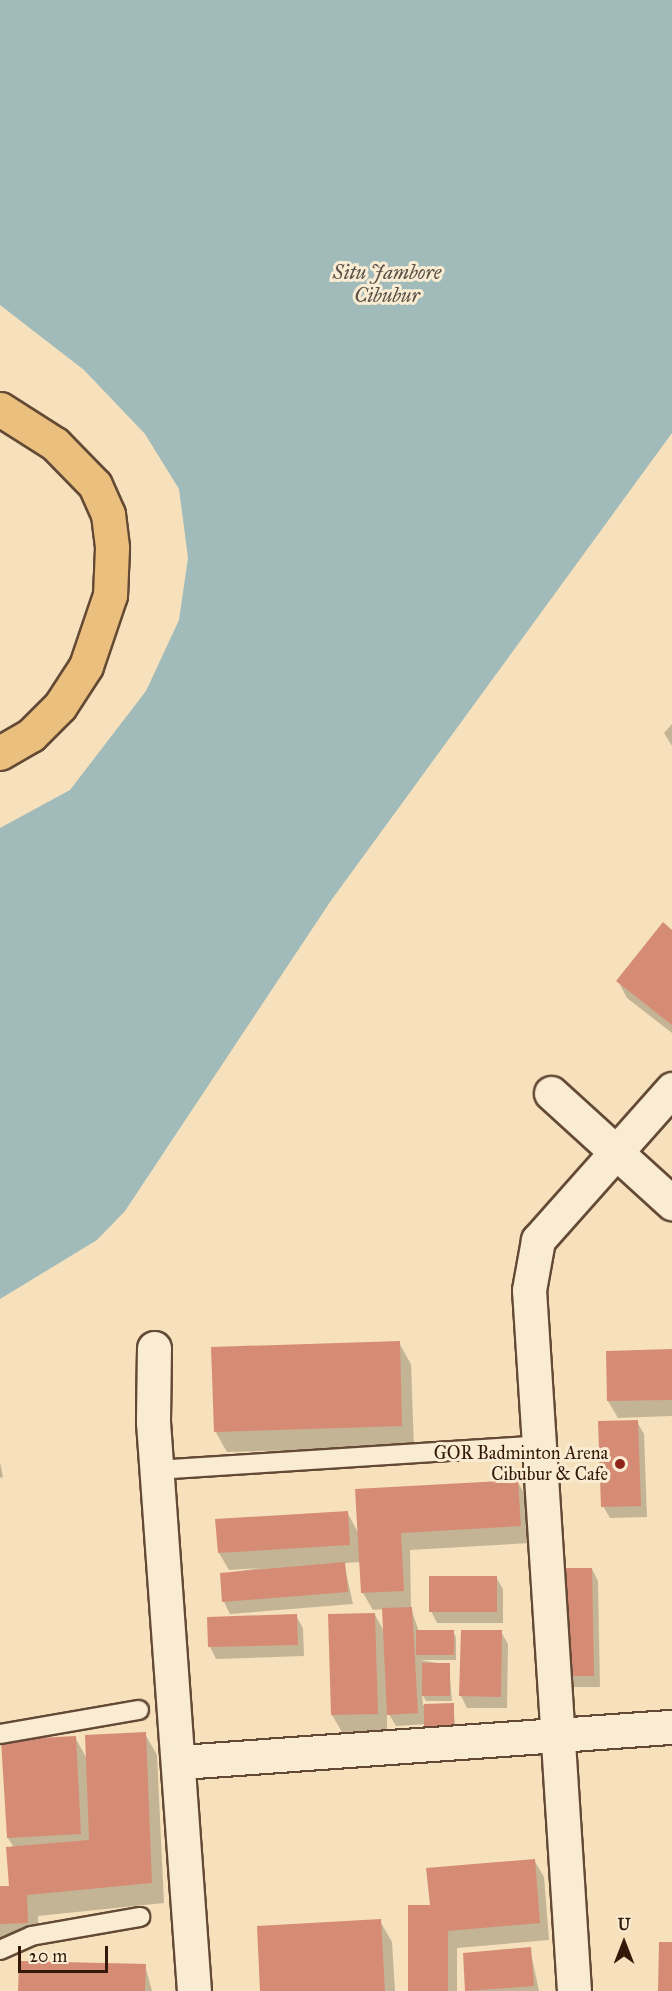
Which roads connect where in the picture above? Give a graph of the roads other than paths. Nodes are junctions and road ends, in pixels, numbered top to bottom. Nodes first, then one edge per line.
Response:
1 (0, 409) edge
2 (0, 753) edge
3 (672, 1089) edge
4 (551, 1094) dead end
5 (615, 1147) junction
6 (672, 1203) edge
7 (154, 1348) dead end
8 (540, 1445) junction
9 (157, 1470) junction
10 (140, 1710) dead end
11 (672, 1727) edge
12 (559, 1733) junction
13 (0, 1734) edge
14 (181, 1762) junction
15 (140, 1917) dead end
16 (0, 1950) edge
17 (194, 1991) edge
18 (574, 1991) edge

1 - 2 highway
3 - 5 street
4 - 5 street
5 - 6 street
5 - 8 street
7 - 9 street
8 - 9 lane
8 - 12 street
9 - 14 street
10 - 13 lane
11 - 12 street
12 - 14 street
12 - 18 street
14 - 17 street
15 - 16 lane

